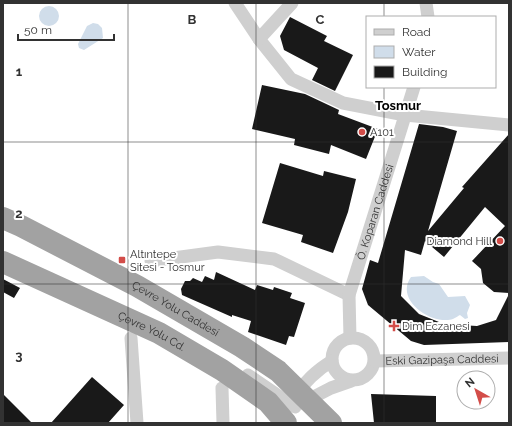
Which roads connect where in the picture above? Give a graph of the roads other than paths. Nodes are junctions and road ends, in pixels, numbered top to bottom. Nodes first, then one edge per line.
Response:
1 (235, 3) edge
2 (292, 3) edge
3 (426, 3) edge
4 (428, 16) edge
5 (259, 39) junction
6 (414, 88) edge
7 (405, 115) junction
8 (509, 125) edge
9 (3, 218) edge
10 (151, 261) dead end
11 (3, 262) edge
12 (349, 295) junction
13 (132, 338) dead end
14 (350, 338) junction
15 (509, 358) edge
16 (332, 361) junction
17 (375, 361) junction
18 (351, 380) junction
19 (222, 388) dead end
20 (297, 405) edge
21 (137, 423) edge
22 (223, 423) edge
23 (295, 423) edge
24 (331, 423) edge

1 - 5 street
2 - 5 street
3 - 4 street
5 - 7 street
6 - 7 street, Ö. Koparan Caddesi
7 - 8 street
7 - 12 street, Ö. Koparan Caddesi
9 - 20 highway, Çevre Yolu Caddesi
10 - 12 street
11 - 20 highway, Çevre Yolu Cd.
12 - 14 street, Ö. Koparan Caddesi
13 - 21 street
14 - 16 street
14 - 17 street
15 - 17 street, Eski Gazipaşa Caddesi
16 - 18 street
16 - 20 street
17 - 18 street
18 - 20 street
19 - 22 street
20 - 23 street
20 - 24 highway, Çevre Yolu Caddesi

